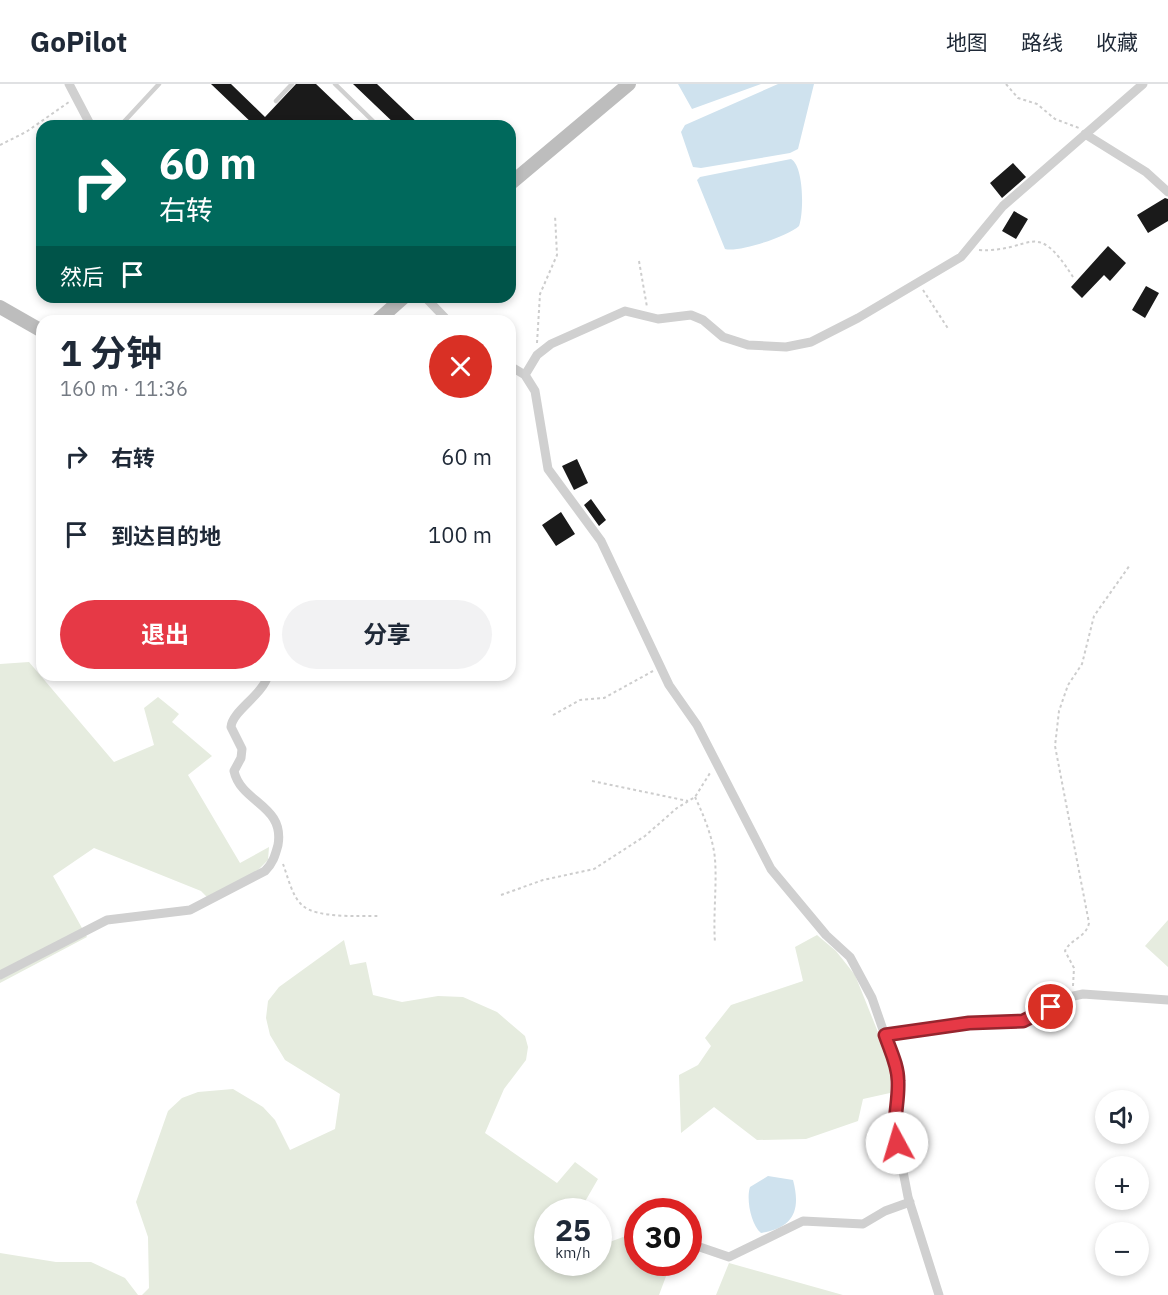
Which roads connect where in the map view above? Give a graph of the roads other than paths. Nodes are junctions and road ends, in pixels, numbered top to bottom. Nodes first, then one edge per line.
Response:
1 (69, 84) edge
2 (159, 84) edge
3 (292, 84) edge
4 (335, 84) edge
5 (629, 84) edge
6 (1143, 84) edge
7 (276, 101) dead end
8 (88, 120) edge
9 (126, 120) edge
10 (372, 120) edge
11 (1085, 134) junction
12 (516, 179) edge
13 (1168, 192) edge
14 (430, 303) edge
15 (0, 307) edge
16 (442, 315) edge
17 (36, 328) edge
18 (516, 370) edge
19 (525, 375) junction
20 (265, 681) edge
21 (0, 975) edge
22 (1168, 1000) edge
23 (885, 1035) junction
24 (910, 1202) junction
25 (702, 1248) edge
26 (939, 1295) edge

1 - 8 street
2 - 9 lane
3 - 7 lane
4 - 10 lane
5 - 12 street
6 - 11 street
11 - 13 street
11 - 19 street
14 - 16 street
15 - 17 street
18 - 19 street
19 - 23 street
20 - 21 street
22 - 23 street
23 - 24 street
24 - 25 street
24 - 26 street

